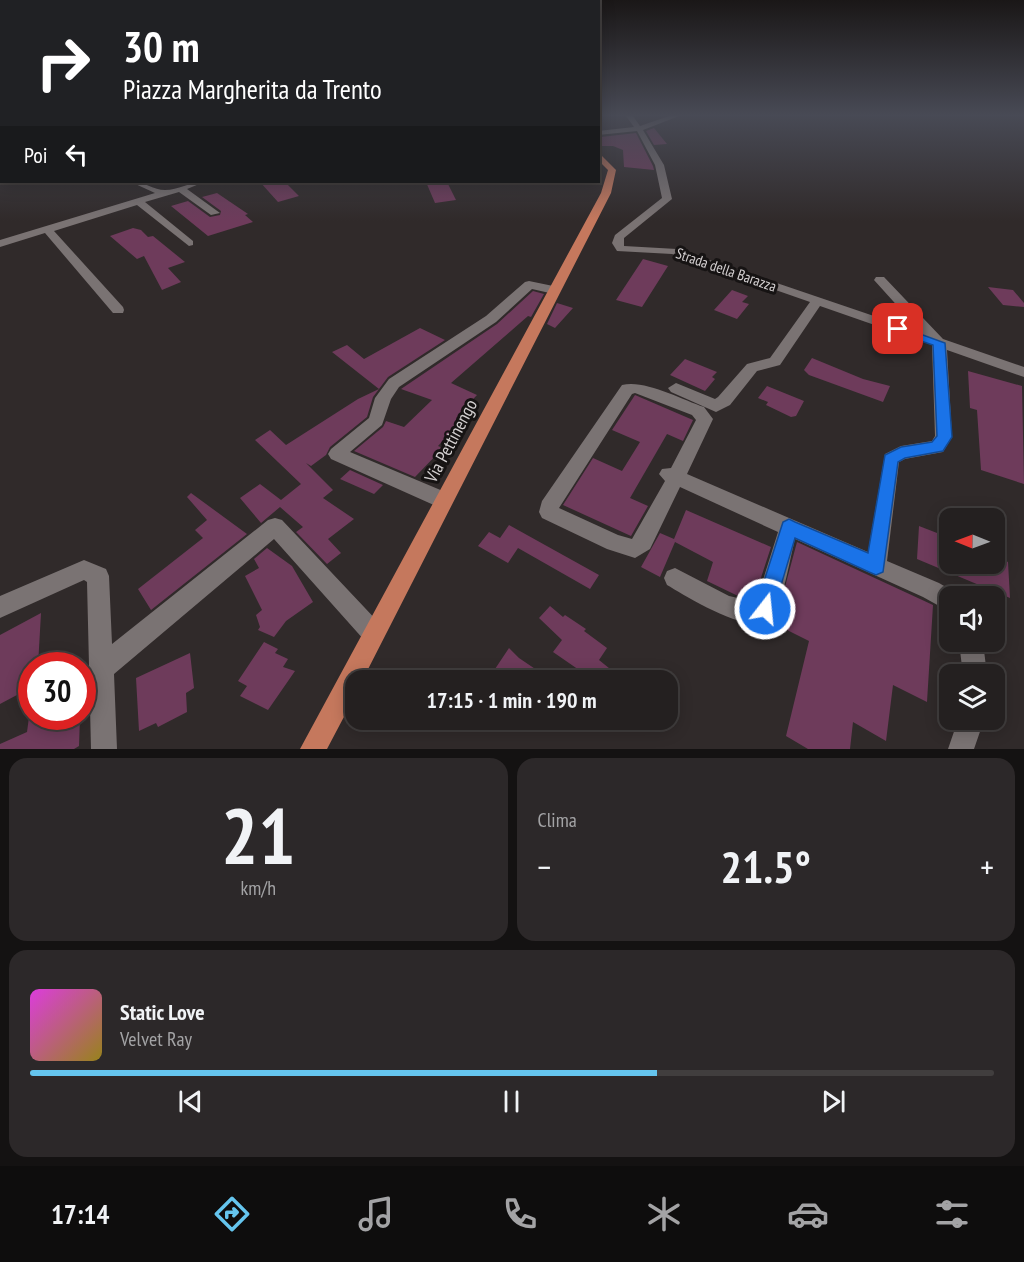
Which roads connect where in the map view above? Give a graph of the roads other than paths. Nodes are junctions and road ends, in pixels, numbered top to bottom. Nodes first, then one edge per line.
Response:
1 (654, 151) edge
2 (600, 156) edge
3 (138, 183) edge
4 (197, 183) edge
5 (180, 188) junction
6 (163, 193) junction
7 (138, 201) junction
8 (215, 213) dead end
9 (47, 229) junction
10 (189, 243) dead end
11 (0, 244) edge
12 (880, 280) dead end
13 (554, 290) junction
14 (817, 301) junction
15 (118, 310) dead end
16 (939, 343) junction
17 (1024, 372) edge
18 (675, 388) dead end
19 (672, 475) junction
20 (443, 500) junction
21 (789, 527) junction
22 (876, 566) junction
23 (675, 578) dead end
24 (939, 596) edge
25 (0, 607) edge
26 (373, 633) junction
27 (103, 667) junction
28 (968, 730) edge
29 (104, 749) edge
30 (313, 749) edge
31 (961, 749) edge

1 - 14 street, Strada della Barazza
2 - 13 main road, Via Pettinengo
3 - 6 street
4 - 5 street
5 - 6 street
5 - 8 street
6 - 7 street
7 - 9 street
7 - 10 street
9 - 11 street
9 - 15 street
12 - 16 street
13 - 20 main road, Via Pettinengo
13 - 20 street
14 - 16 street, Strada della Barazza
14 - 18 street
16 - 17 street, Strada della Barazza
16 - 22 street
19 - 19 street
19 - 21 street
20 - 26 main road, Via Pettinengo
21 - 22 street
21 - 23 street
22 - 24 street
25 - 27 street
26 - 27 street
26 - 30 main road, Via Pettinengo
27 - 29 street
28 - 31 street

